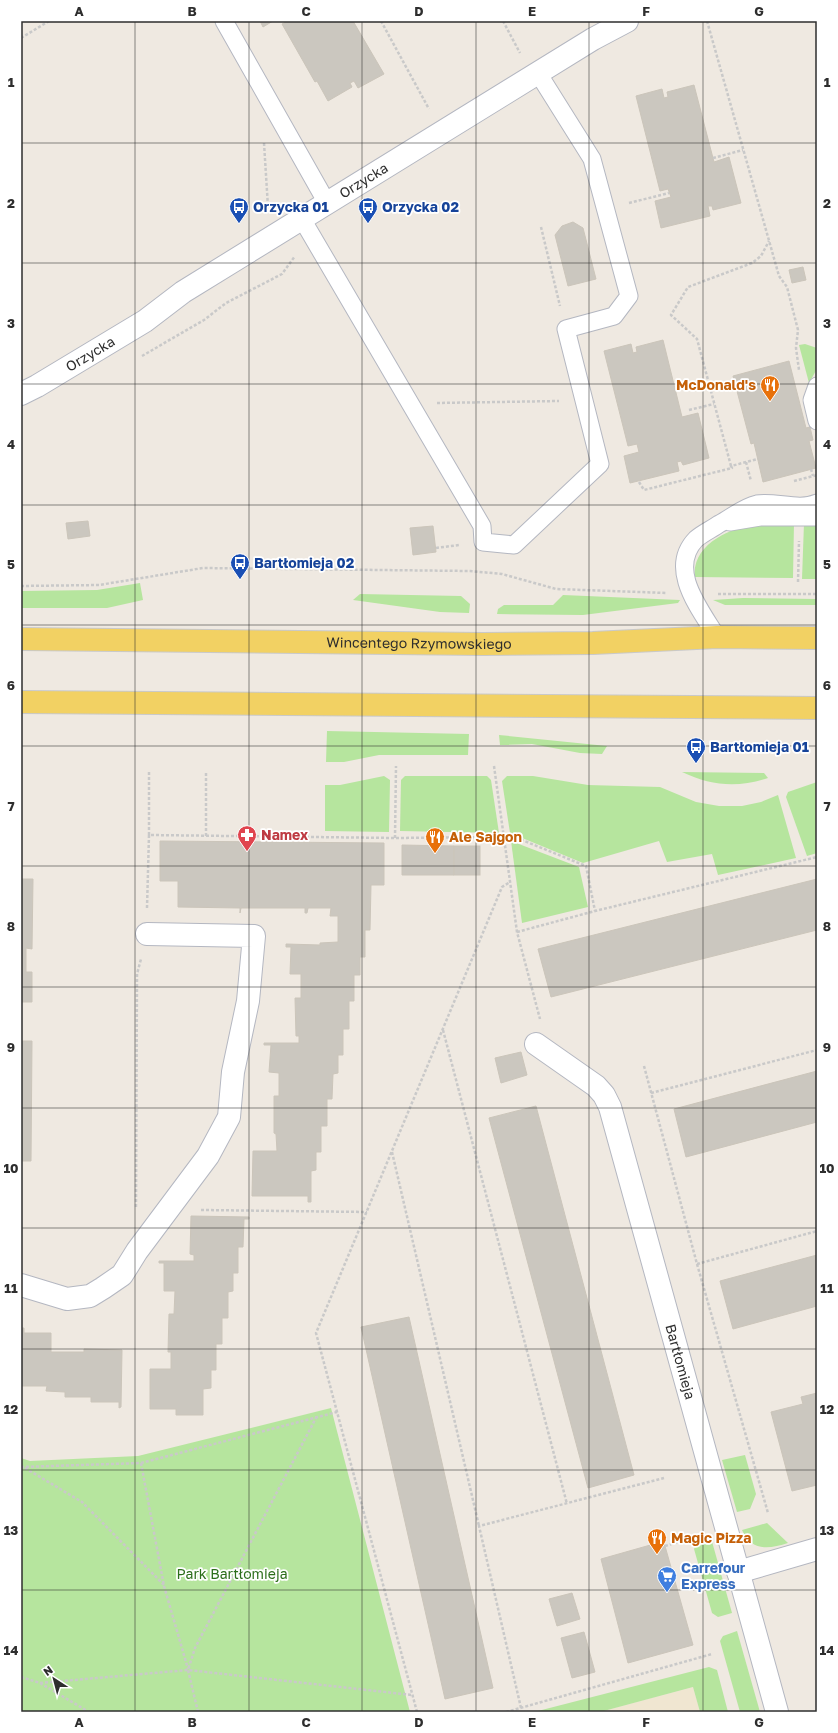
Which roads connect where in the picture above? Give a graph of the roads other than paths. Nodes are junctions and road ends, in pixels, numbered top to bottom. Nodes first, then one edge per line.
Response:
1 (224, 21) edge
2 (627, 21) edge
3 (538, 73) junction
4 (327, 203) junction
5 (302, 219) junction
6 (817, 386) edge
7 (21, 394) edge
8 (817, 421) edge
9 (817, 503) edge
10 (817, 518) edge
11 (720, 524) junction
12 (717, 637) junction
13 (817, 638) edge
14 (21, 639) edge
15 (21, 702) edge
16 (817, 708) edge
17 (147, 934) road end
18 (542, 1049) road end
19 (21, 1285) edge
20 (817, 1548) edge
21 (738, 1572) junction
22 (777, 1712) edge

1 - 4 lane
2 - 3 street, Orzycka
3 - 4 street, Orzycka
3 - 5 lane
4 - 5 street, Orzycka
5 - 7 street, Orzycka
6 - 8 lane
9 - 11 lane
10 - 11 lane
11 - 12 lane
12 - 13 main road, Wincentego Rzymowskiego
12 - 14 main road, Wincentego Rzymowskiego
15 - 16 main road
17 - 19 street
18 - 21 street, Bartłomieja
20 - 21 street
21 - 22 street, Bartłomieja

